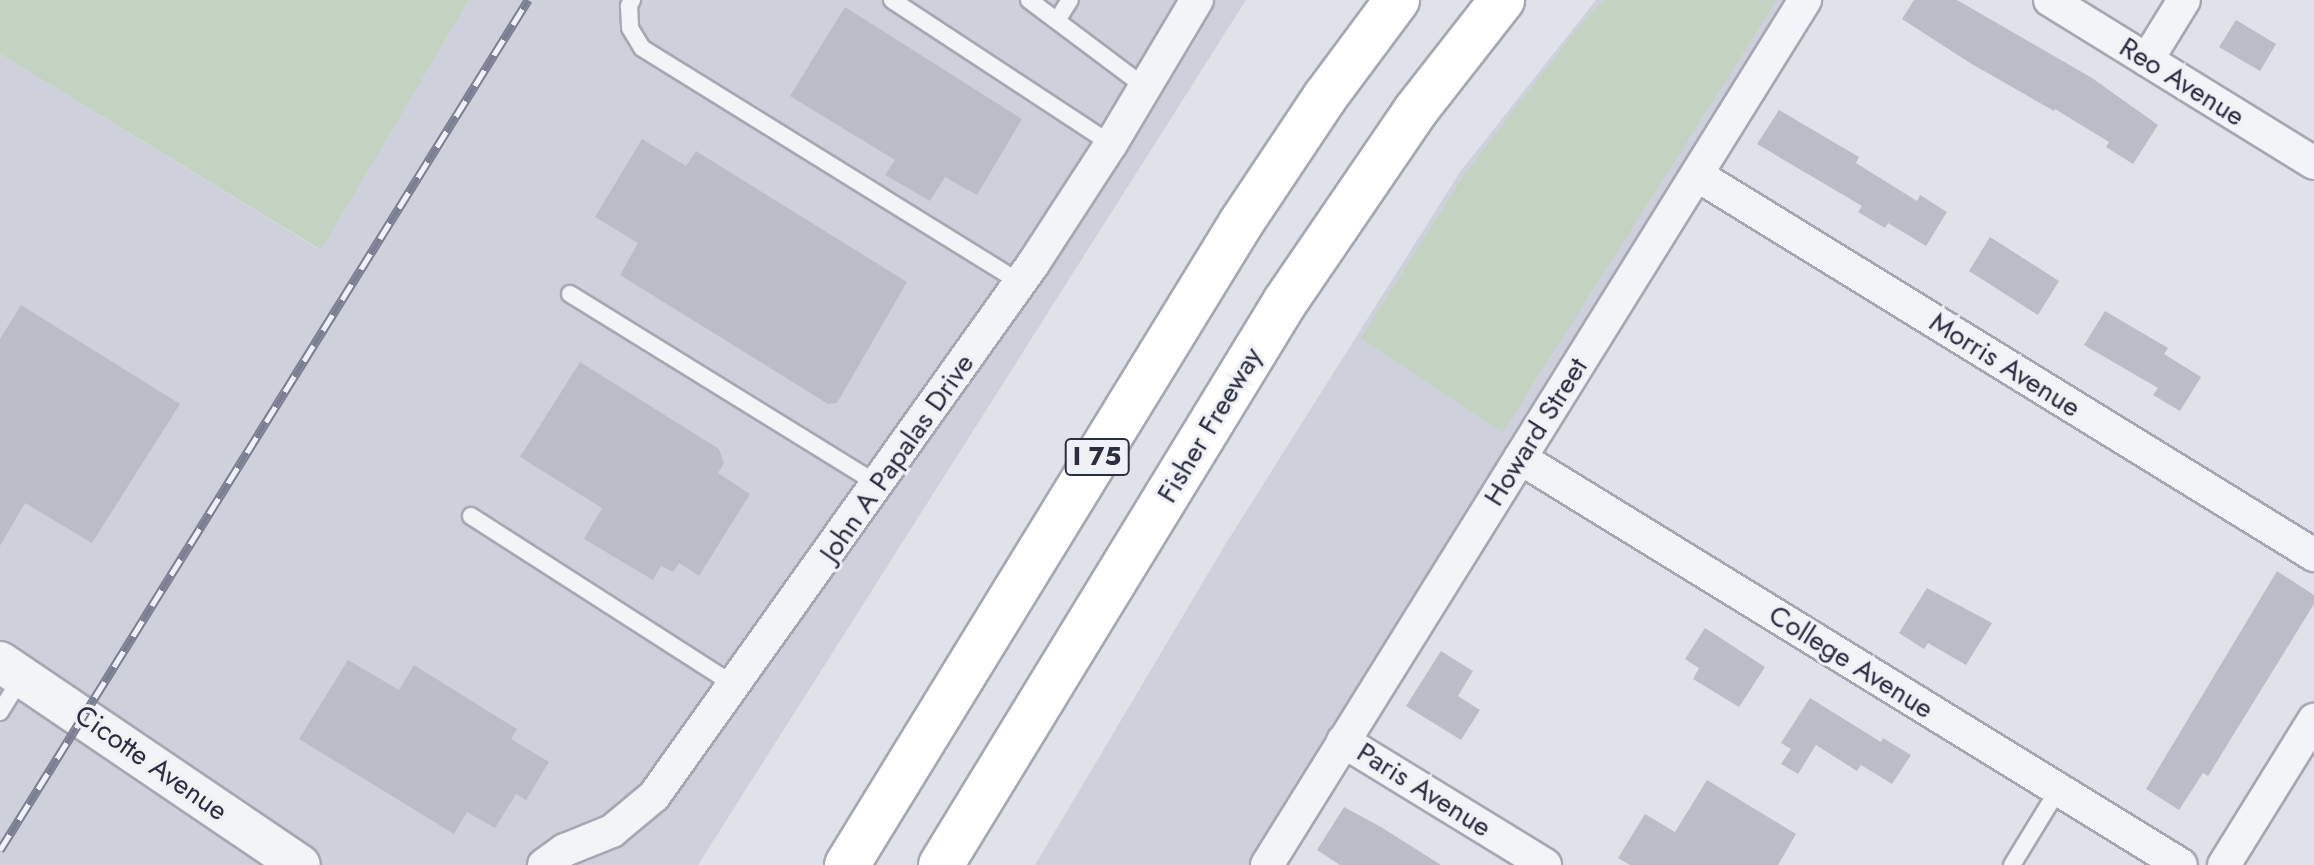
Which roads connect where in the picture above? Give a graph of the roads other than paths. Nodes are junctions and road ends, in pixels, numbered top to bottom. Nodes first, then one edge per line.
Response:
1 (632, 0) edge
2 (892, 0) edge
3 (1029, 0) edge
4 (1070, 0) edge
5 (1197, 0) edge
6 (1397, 0) edge
7 (1502, 0) edge
8 (1805, 0) edge
9 (2050, 0) edge
10 (2184, 0) edge
11 (1058, 19) junction
12 (2147, 60) junction
13 (1145, 87) junction
14 (1111, 144) junction
15 (2314, 163) edge
16 (1697, 175) junction
17 (1020, 282) junction
18 (570, 294) dead end
19 (1520, 458) junction
20 (879, 485) junction
21 (471, 516) dead end
22 (2314, 555) edge
23 (11, 669) edge
24 (736, 686) junction
25 (0, 712) edge
26 (2314, 720) edge
27 (1343, 741) junction
28 (2058, 790) junction
29 (300, 865) edge
30 (544, 865) edge
31 (847, 865) edge
32 (941, 865) edge
33 (1267, 865) edge
34 (1545, 865) edge
35 (2012, 865) edge
36 (2181, 865) edge
37 (2224, 865) edge

1 - 17 lane
2 - 14 lane
3 - 11 lane
4 - 11 lane
5 - 13 street, John A Papalas Drive
6 - 31 highway, I 75
7 - 32 highway, Fisher Freeway / I 75
8 - 16 street, Howard Street
9 - 12 street, Reo Avenue
10 - 12 street
11 - 13 lane
12 - 15 street, Reo Avenue
13 - 14 street, John A Papalas Drive
14 - 17 street, John A Papalas Drive
16 - 19 street, Howard Street
16 - 22 street, Morris Avenue
17 - 20 street, John A Papalas Drive
18 - 20 lane
19 - 27 street, Howard Street
19 - 28 street, College Avenue
20 - 24 street, John A Papalas Drive
21 - 24 lane
23 - 25 lane
23 - 29 street, Cicotte Avenue
24 - 30 street, John A Papalas Drive
26 - 37 street
27 - 33 street, Howard Street
27 - 34 street, Paris Avenue
28 - 35 lane
28 - 36 street, College Avenue

